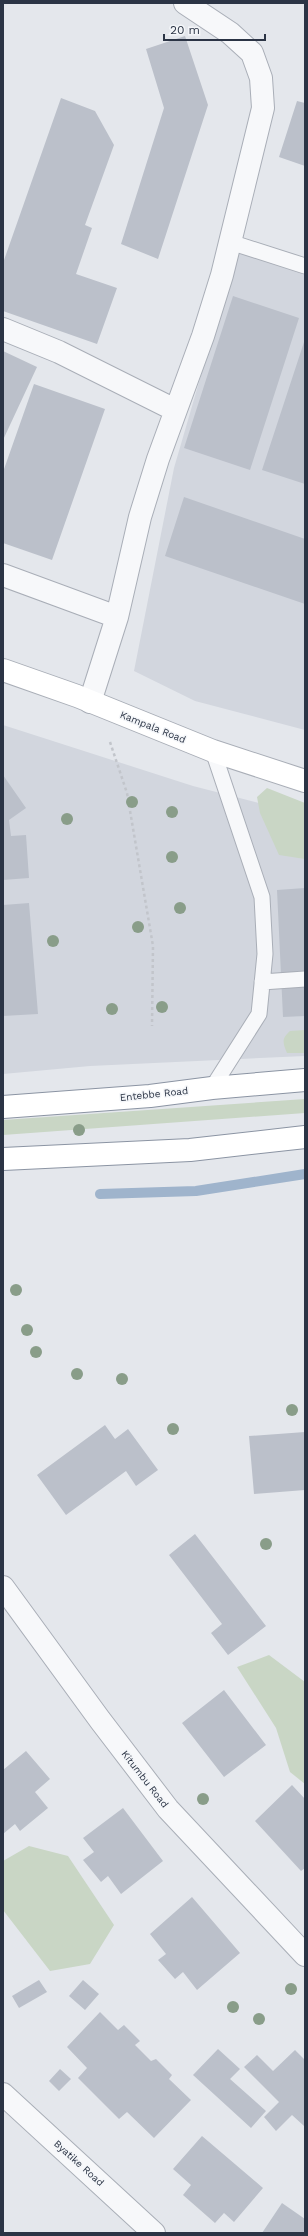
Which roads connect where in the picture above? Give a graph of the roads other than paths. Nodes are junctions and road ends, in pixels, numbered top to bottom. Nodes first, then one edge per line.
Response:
1 (185, 3) edge
2 (230, 242) junction
3 (305, 266) edge
4 (3, 329) edge
5 (176, 410) junction
6 (3, 575) edge
7 (117, 617) junction
8 (3, 670) edge
9 (94, 704) junction
10 (213, 751) junction
11 (305, 781) edge
12 (305, 979) edge
13 (262, 982) junction
14 (305, 1080) edge
15 (212, 1088) junction
16 (3, 1107) edge
17 (305, 1137) edge
18 (3, 1159) edge
19 (3, 1587) edge
20 (305, 1955) edge
21 (3, 2094) edge
22 (154, 2233) edge

1 - 2 street
2 - 3 lane
2 - 5 street
4 - 5 street
5 - 7 street
6 - 7 street
7 - 9 street
8 - 9 main road, Kampala Road
9 - 10 main road, Kampala Road
10 - 11 main road, Kampala Road
10 - 13 lane
12 - 13 lane
13 - 15 lane
14 - 15 main road, Entebbe Road
15 - 16 main road, Entebbe Road
17 - 18 main road
19 - 20 street, Kitumbu Road
21 - 22 street, Byatike Road

